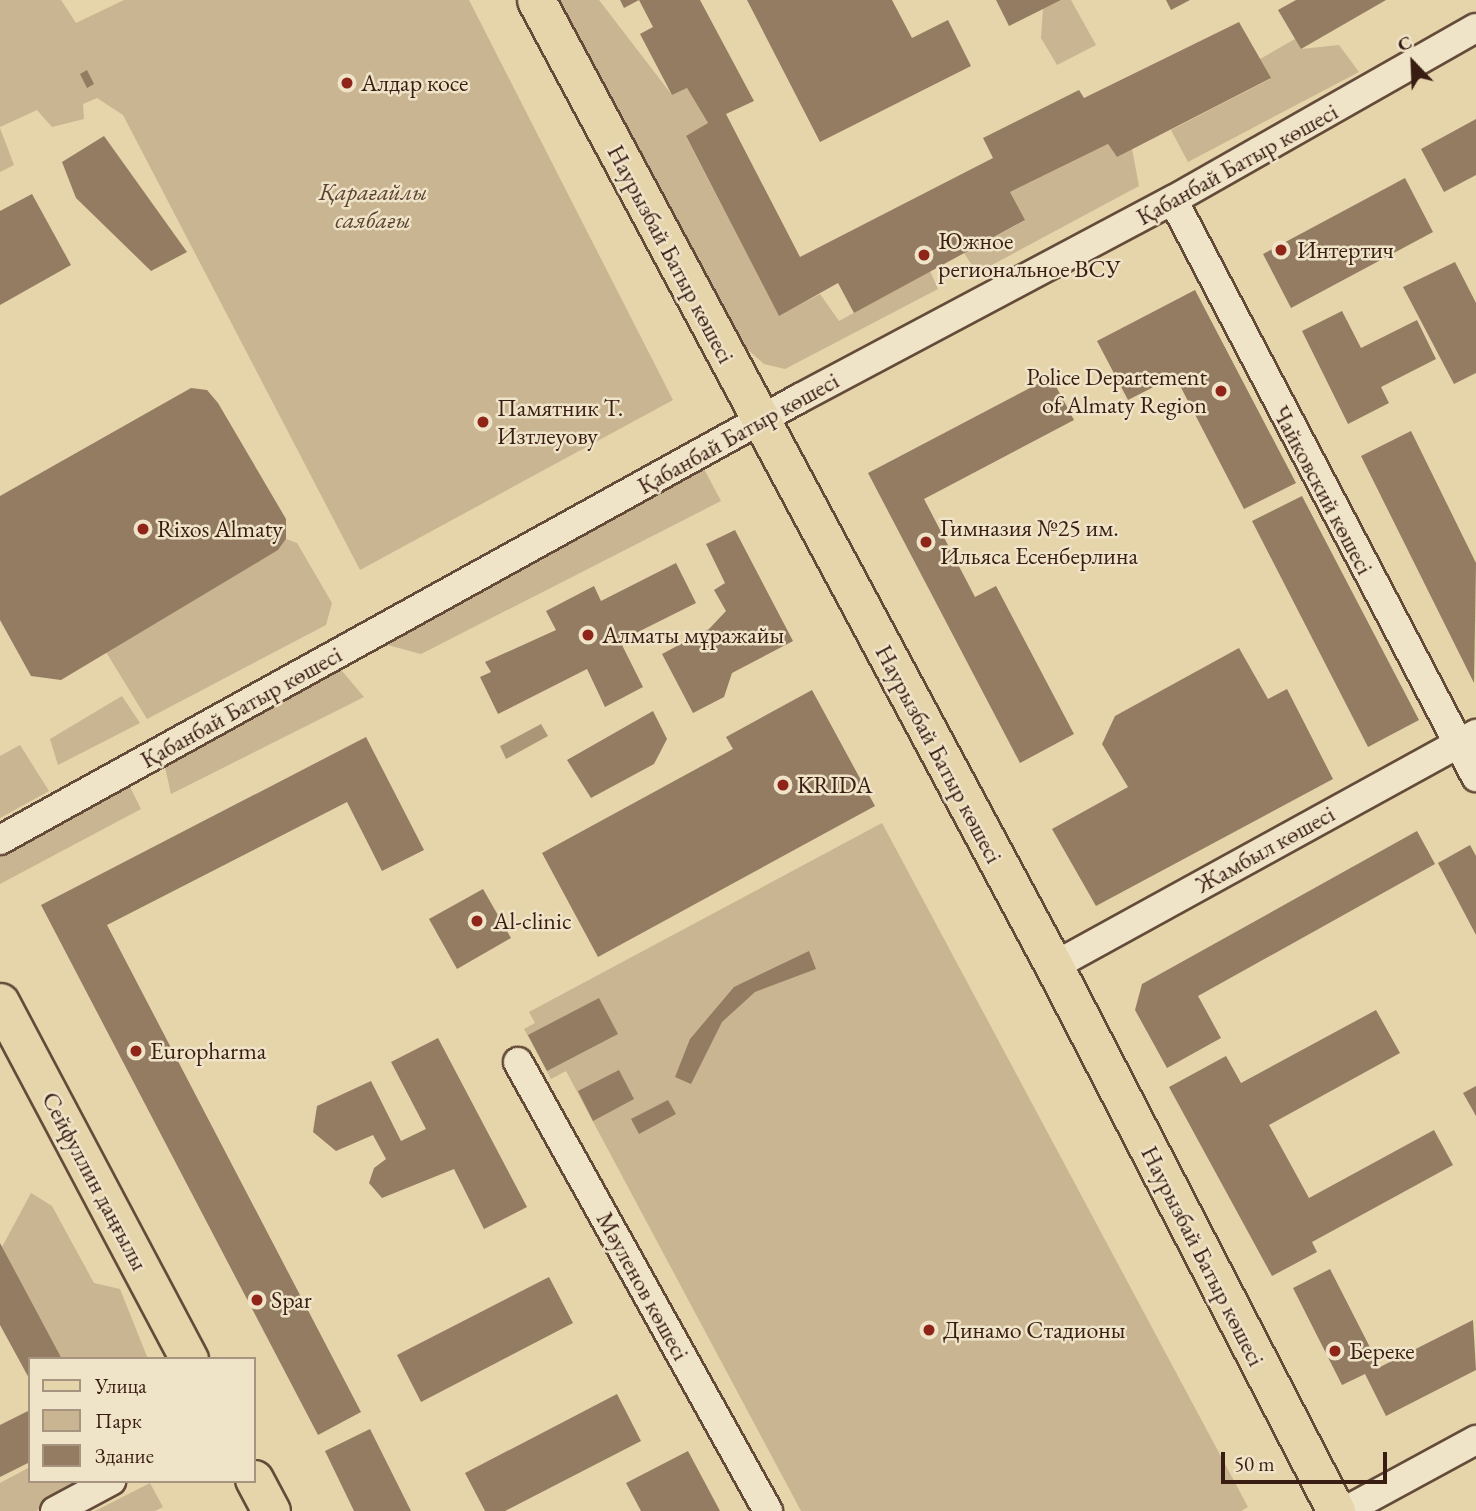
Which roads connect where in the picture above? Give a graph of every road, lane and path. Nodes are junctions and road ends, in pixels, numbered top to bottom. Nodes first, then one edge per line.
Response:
1 (536, 0) edge
2 (1476, 28) edge
3 (1173, 200) junction
4 (760, 421) junction
5 (1467, 739) edge
6 (1476, 778) edge
7 (0, 840) edge
8 (1054, 966) junction
9 (0, 1002) edge
10 (518, 1062) dead end
11 (188, 1357) edge
12 (1476, 1440) edge
13 (107, 1483) edge
14 (256, 1483) edge
15 (55, 1511) edge
16 (271, 1511) edge
17 (768, 1511) edge
18 (1336, 1511) edge
19 (1345, 1511) edge

1 - 4 main road, Наурызбай Батыр көшесі
2 - 3 street, Қабанбай Батыр көшесі
3 - 4 street, Қабанбай Батыр көшесі
3 - 5 street, Чайковский көшесі
4 - 7 street, Қабанбай Батыр көшесі
4 - 8 main road, Наурызбай Батыр көшесі
5 - 6 street, Чайковский көшесі
5 - 8 street, Жамбыл көшесі
8 - 18 main road, Наурызбай Батыр көшесі
9 - 11 main road, Сейфуллин даңғылы
10 - 17 street, Мәуленов көшесі
12 - 19 street
13 - 15 street
14 - 16 main road

